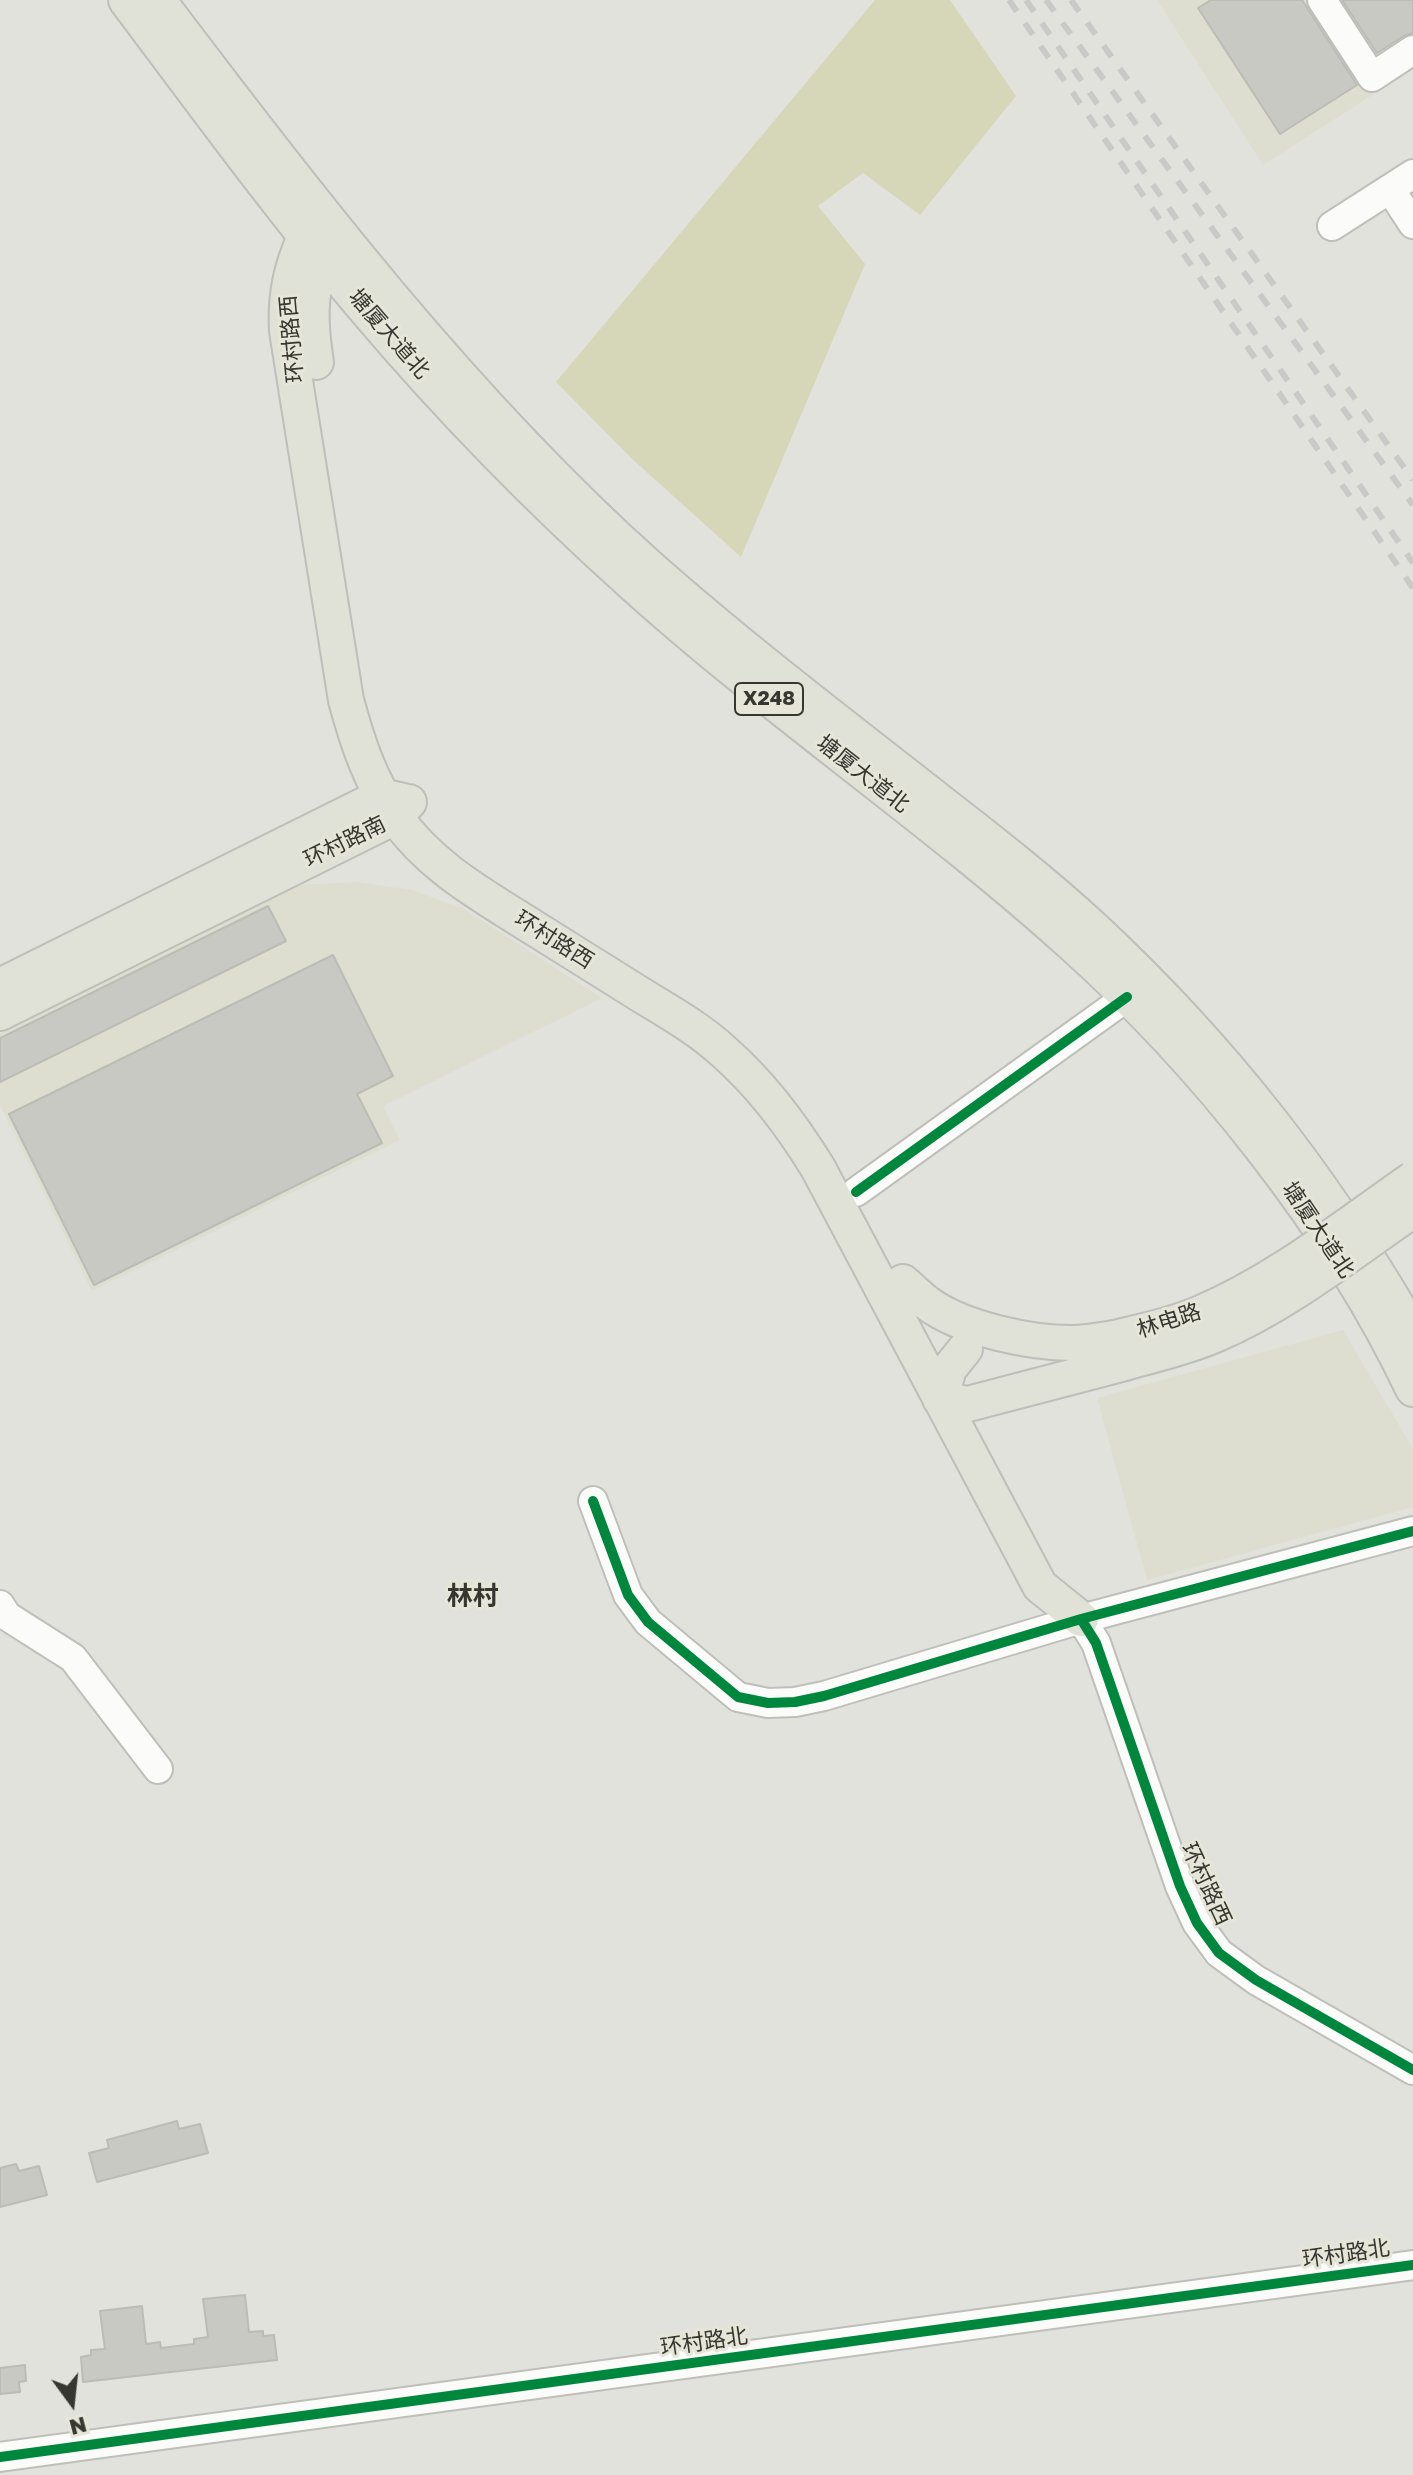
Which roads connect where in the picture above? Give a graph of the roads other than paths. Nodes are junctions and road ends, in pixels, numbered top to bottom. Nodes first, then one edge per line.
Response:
1 (126, 0) edge
2 (158, 0) edge
3 (1322, 0) edge
4 (1413, 50) edge
5 (1402, 181) edge
6 (1413, 224) edge
7 (1332, 226) dead end
8 (320, 239) junction
9 (395, 805) junction
10 (0, 986) edge
11 (1127, 997) junction
12 (0, 1013) edge
13 (1413, 1179) edge
14 (856, 1192) junction
15 (1413, 1210) edge
16 (903, 1282) junction
17 (1000, 1333) junction
18 (1413, 1333) edge
19 (1117, 1351) junction
20 (964, 1383) junction
21 (1413, 1389) edge
22 (593, 1501) dead end
23 (1413, 1531) edge
24 (0, 1605) edge
25 (1081, 1619) junction
26 (158, 1769) dead end
27 (1413, 2070) edge
28 (1413, 2265) edge
29 (0, 2457) edge

1 - 8 main road, 塘厦大道北 / X248
2 - 8 main road, 塘厦大道北 / X248
3 - 4 street
5 - 6 street
5 - 7 street
8 - 9 main road, 环村路西
8 - 11 main road, 塘厦大道北 / X248
8 - 18 main road, 塘厦大道北 / X248
9 - 10 main road, 环村路南
9 - 12 main road, 环村路南
9 - 14 main road, 环村路西
9 - 20 main road, 环村路西
11 - 14 street
11 - 21 main road, 塘厦大道北 / X248
13 - 19 main road, 林电路, bridge
14 - 16 main road, 环村路西
15 - 19 main road, 林电路, bridge
16 - 17 main road, 林电路
16 - 20 main road, 环村路西
17 - 19 main road, 林电路
17 - 20 main road
19 - 20 main road, 林电路
20 - 25 main road, 环村路西
22 - 25 street
23 - 25 street
24 - 26 street
25 - 27 street, 环村路西
28 - 29 street, 环村路北

